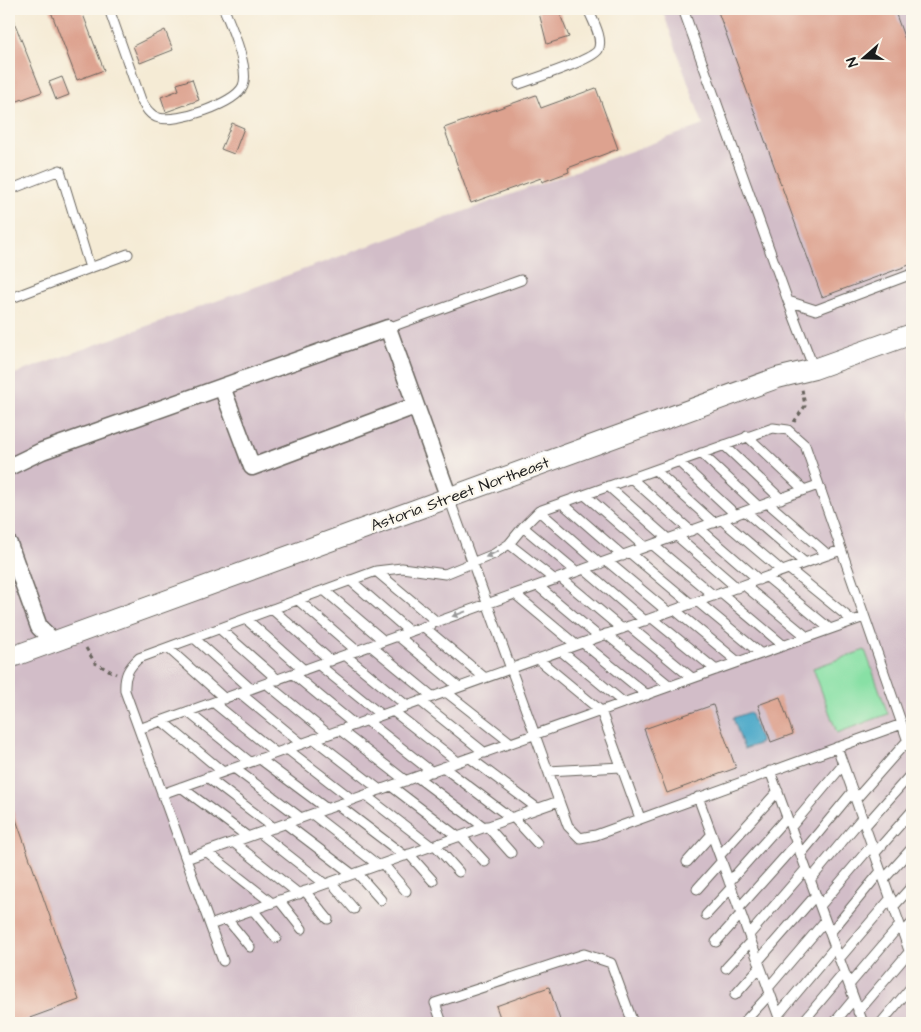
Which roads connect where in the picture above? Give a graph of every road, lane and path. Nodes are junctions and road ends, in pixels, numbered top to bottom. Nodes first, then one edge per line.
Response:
1 (109, 9) edge
2 (224, 9) edge
3 (588, 9) edge
4 (683, 9) edge
5 (519, 84) dead end
6 (9, 190) edge
7 (128, 254) dead end
8 (90, 268) junction
9 (912, 274) edge
10 (521, 280) dead end
11 (9, 299) edge
12 (788, 301) junction
13 (388, 328) junction
14 (912, 334) edge
15 (806, 371) junction
16 (222, 387) junction
17 (415, 406) junction
18 (788, 430) junction
19 (747, 436) junction
20 (724, 445) junction
21 (701, 453) junction
22 (678, 462) junction
23 (9, 467) edge
24 (655, 470) junction
25 (632, 478) junction
26 (608, 486) junction
27 (818, 486) junction
28 (804, 490) junction
29 (585, 495) junction
30 (448, 498) junction
31 (782, 498) junction
32 (562, 503) junction
33 (768, 503) junction
34 (759, 507) junction
35 (539, 512) junction
36 (746, 512) junction
37 (736, 515) junction
38 (718, 521) junction
39 (523, 527) junction
40 (695, 530) junction
41 (672, 538) junction
42 (9, 544) edge
43 (509, 544) junction
44 (649, 546) junction
45 (841, 550) junction
46 (626, 554) junction
47 (828, 555) junction
48 (472, 563) junction
49 (604, 563) junction
50 (805, 563) junction
51 (786, 570) junction
52 (376, 571) junction
53 (581, 571) junction
54 (763, 578) junction
55 (558, 579) junction
56 (350, 580) junction
57 (538, 586) junction
58 (740, 587) junction
59 (324, 590) junction
60 (515, 594) junction
61 (717, 595) junction
62 (298, 600) junction
63 (694, 603) junction
64 (487, 604) junction
65 (272, 609) junction
66 (672, 611) junction
67 (864, 617) junction
68 (246, 619) junction
69 (649, 619) junction
70 (853, 621) junction
71 (437, 622) junction
72 (424, 627) junction
73 (626, 628) junction
74 (220, 629) junction
75 (830, 629) junction
76 (80, 631) junction
77 (410, 632) junction
78 (398, 636) junction
79 (603, 636) junction
80 (807, 637) junction
81 (194, 638) junction
82 (53, 641) junction
83 (384, 642) junction
84 (580, 644) junction
85 (372, 646) junction
86 (784, 646) junction
87 (168, 648) junction
88 (357, 651) junction
89 (560, 651) junction
90 (761, 654) junction
91 (345, 655) junction
92 (9, 658) edge
93 (538, 659) junction
94 (331, 660) junction
95 (738, 662) junction
96 (319, 665) junction
97 (510, 669) junction
98 (304, 670) junction
99 (716, 670) junction
100 (293, 674) junction
101 (126, 676) junction
102 (485, 678) junction
103 (692, 678) junction
104 (278, 680) junction
105 (266, 684) junction
106 (670, 686) junction
107 (459, 687) junction
108 (252, 689) junction
109 (446, 692) junction
110 (240, 693) junction
111 (647, 695) junction
112 (433, 697) junction
113 (225, 699) junction
114 (420, 702) junction
115 (214, 703) junction
116 (624, 703) junction
117 (407, 706) junction
118 (393, 711) junction
119 (601, 711) junction
120 (188, 712) junction
121 (381, 715) junction
122 (366, 720) junction
123 (162, 721) junction
124 (902, 724) junction
125 (354, 725) junction
126 (139, 729) junction
127 (340, 730) junction
128 (328, 734) junction
129 (535, 735) junction
130 (314, 739) junction
131 (908, 740) junction
132 (511, 743) junction
133 (302, 744) junction
134 (837, 747) junction
135 (287, 749) junction
136 (276, 753) junction
137 (485, 753) junction
138 (912, 753) edge
139 (260, 758) junction
140 (470, 758) junction
141 (250, 762) junction
142 (458, 762) junction
143 (843, 765) junction
144 (443, 767) junction
145 (621, 767) junction
146 (234, 768) junction
147 (548, 771) junction
148 (770, 771) junction
149 (223, 772) junction
150 (432, 772) junction
151 (912, 773) edge
152 (417, 777) junction
153 (207, 778) junction
154 (406, 781) junction
155 (391, 786) junction
156 (181, 787) junction
157 (380, 790) junction
158 (778, 791) junction
159 (162, 794) junction
160 (854, 795) junction
161 (364, 796) junction
162 (698, 797) junction
163 (353, 800) junction
164 (559, 801) junction
165 (338, 805) junction
166 (537, 808) junction
167 (327, 809) junction
168 (912, 811) edge
169 (312, 814) junction
170 (787, 817) junction
171 (301, 818) junction
172 (512, 818) junction
173 (640, 818) junction
174 (864, 822) junction
175 (286, 824) junction
176 (486, 827) junction
177 (791, 827) junction
178 (274, 828) junction
179 (260, 833) junction
180 (712, 834) junction
181 (459, 836) junction
182 (248, 837) junction
183 (233, 842) junction
184 (537, 843) dead end
185 (797, 843) junction
186 (433, 846) junction
187 (912, 848) edge
188 (873, 849) junction
189 (207, 852) junction
190 (511, 853) dead end
191 (801, 854) junction
192 (407, 855) junction
193 (721, 858) junction
194 (186, 859) junction
195 (485, 862) dead end
196 (687, 862) dead end
197 (381, 864) junction
198 (806, 869) junction
199 (459, 872) dead end
200 (354, 874) junction
201 (883, 875) junction
202 (810, 880) junction
203 (433, 881) dead end
204 (328, 883) junction
205 (730, 885) junction
206 (912, 886) edge
207 (697, 889) dead end
208 (406, 891) dead end
209 (302, 892) junction
210 (816, 896) junction
211 (380, 900) dead end
212 (276, 902) junction
213 (892, 902) junction
214 (820, 906) junction
215 (253, 910) junction
216 (354, 910) dead end
217 (740, 911) junction
218 (706, 915) dead end
219 (227, 919) junction
220 (328, 919) dead end
221 (825, 922) junction
222 (912, 923) edge
223 (210, 925) junction
224 (302, 928) dead end
225 (902, 929) junction
226 (830, 933) junction
227 (276, 938) dead end
228 (750, 938) junction
229 (716, 942) dead end
230 (250, 947) dead end
231 (835, 947) junction
232 (911, 955) edge
233 (839, 959) junction
234 (223, 961) dead end
235 (759, 964) junction
236 (726, 968) dead end
237 (844, 973) junction
238 (849, 985) junction
239 (912, 986) edge
240 (769, 991) junction
241 (735, 995) dead end
242 (854, 999) junction
243 (858, 1012) junction
244 (779, 1020) edge
245 (745, 1021) dead end
246 (442, 1023) edge
247 (633, 1023) edge
248 (802, 1023) edge
249 (834, 1023) edge
250 (863, 1023) edge
251 (881, 1023) edge

1 - 2 lane
3 - 5 lane
4 - 12 lane
6 - 8 lane
7 - 8 lane
8 - 11 lane
9 - 12 lane
10 - 13 lane
12 - 15 lane
13 - 16 street
13 - 17 street
14 - 15 street, Astoria Street Northeast
15 - 18 path
15 - 30 street, Astoria Street Northeast
16 - 17 street
16 - 23 street
17 - 30 street
18 - 19 lane
18 - 27 lane
19 - 20 lane
19 - 28 lane
20 - 21 lane
20 - 31 lane
21 - 22 lane
21 - 34 lane
22 - 24 lane
22 - 37 lane
24 - 25 lane
24 - 38 lane
25 - 26 lane
25 - 40 lane
26 - 29 lane
26 - 41 lane
27 - 28 lane
27 - 45 lane
28 - 31 lane
29 - 32 lane
29 - 44 lane
30 - 48 lane
30 - 76 street, Astoria Street Northeast
31 - 33 lane
32 - 35 lane
32 - 46 lane
33 - 34 lane
33 - 47 lane
34 - 36 lane
35 - 39 lane
35 - 49 lane
36 - 37 lane
36 - 50 lane
37 - 38 lane
38 - 40 lane
38 - 51 lane
39 - 43 lane
39 - 53 lane
40 - 41 lane
40 - 54 lane
41 - 44 lane
41 - 58 lane
42 - 82 street
43 -> 48 lane
43 - 55 lane
44 - 46 lane
44 - 61 lane
45 - 47 lane
45 - 67 lane
46 - 49 lane
46 - 63 lane
47 - 50 lane
48 - 52 lane
48 - 64 lane
49 - 53 lane
49 - 66 lane
50 - 51 lane
51 - 54 lane
51 - 70 lane
52 - 56 lane
52 - 71 lane
53 - 55 lane
53 - 69 lane
54 - 58 lane
54 - 75 lane
55 - 57 lane
55 - 73 lane
56 - 59 lane
56 - 77 lane
57 - 60 lane
57 - 79 lane
58 - 61 lane
58 - 80 lane
59 - 62 lane
59 - 83 lane
60 - 64 lane
60 - 84 lane
61 - 63 lane
61 - 86 lane
62 - 65 lane
62 - 88 lane
63 - 66 lane
63 - 90 lane
64 -> 71 lane
64 - 97 lane
65 - 68 lane
65 - 94 lane
66 - 69 lane
66 - 95 lane
67 - 70 lane
67 - 124 lane
68 - 74 lane
68 - 98 lane
69 - 73 lane
69 - 99 lane
70 - 75 lane
71 - 72 lane
72 - 77 lane
72 - 102 lane
73 - 79 lane
73 - 103 lane
74 - 81 lane
74 - 104 lane
75 - 80 lane
76 - 82 street, Astoria Street Northeast
76 - 101 path
77 - 78 lane
78 - 83 lane
78 - 107 lane
79 - 84 lane
79 - 106 lane
80 - 86 lane
81 - 87 lane
81 - 108 lane
82 - 92 street, Astoria Street Northeast
83 - 85 lane
84 - 89 lane
84 - 111 lane
85 - 88 lane
85 - 112 lane
86 - 90 lane
87 - 101 lane
87 - 113 lane
88 - 91 lane
89 - 93 lane
89 - 116 lane
90 - 95 lane
91 - 94 lane
91 - 117 lane
93 - 97 lane
93 - 119 lane
94 - 96 lane
95 - 99 lane
96 - 98 lane
96 - 121 lane
97 - 102 lane
97 - 129 lane
98 - 100 lane
99 - 103 lane
100 - 104 lane
100 - 125 lane
101 - 126 lane
102 - 107 lane
103 - 106 lane
104 - 105 lane
105 - 108 lane
105 - 128 lane
106 - 111 lane
107 - 109 lane
108 - 110 lane
109 - 112 lane
109 - 132 lane
110 - 113 lane
110 - 133 lane
111 - 116 lane
112 - 114 lane
113 - 115 lane
114 - 117 lane
114 - 137 lane
115 - 120 lane
115 - 136 lane
116 - 119 lane
117 - 118 lane
118 - 121 lane
118 - 142 lane
119 - 129 lane
119 - 145 lane
120 - 123 lane
120 - 141 lane
121 - 122 lane
122 - 125 lane
122 - 150 lane
123 - 126 lane
123 - 149 lane
124 - 131 lane
124 - 134 lane
125 - 127 lane
126 - 159 lane
127 - 128 lane
127 - 154 lane
128 - 130 lane
129 - 132 lane
129 - 147 lane
130 - 133 lane
130 - 157 lane
131 - 138 lane
131 - 160 lane
132 - 137 lane
133 - 135 lane
134 - 143 lane
134 - 148 lane
135 - 136 lane
135 - 163 lane
136 - 139 lane
137 - 140 lane
139 - 141 lane
139 - 167 lane
140 - 142 lane
140 - 166 lane
141 - 146 lane
142 - 144 lane
143 - 160 lane
143 - 177 lane
144 - 150 lane
144 - 172 lane
145 - 147 lane
145 - 173 lane
146 - 149 lane
146 - 171 lane
147 - 164 lane
148 - 158 lane
148 - 162 lane
149 - 153 lane
150 - 152 lane
151 - 174 lane
152 - 154 lane
152 - 176 lane
153 - 156 lane
153 - 178 lane
154 - 155 lane
155 - 157 lane
155 - 181 lane
156 - 159 lane
156 - 182 lane
157 - 161 lane
158 - 170 lane
158 - 193 lane
159 - 194 lane
160 - 174 lane
160 - 191 lane
161 - 163 lane
161 - 186 lane
162 - 173 lane
162 - 180 lane
163 - 165 lane
164 - 166 lane
164 - 173 lane
165 - 167 lane
165 - 192 lane
166 - 172 lane
167 - 169 lane
168 - 188 lane
169 - 171 lane
169 - 197 lane
170 - 177 lane
170 - 205 lane
171 - 175 lane
172 - 176 lane
172 - 184 lane
174 - 188 lane
174 - 202 lane
175 - 178 lane
175 - 200 lane
176 - 181 lane
176 - 190 lane
177 - 185 lane
178 - 179 lane
179 - 182 lane
179 - 204 lane
180 - 193 lane
180 - 196 lane
181 - 186 lane
181 - 195 lane
182 - 183 lane
183 - 189 lane
183 - 209 lane
185 - 191 lane
185 - 217 lane
186 - 192 lane
186 - 199 lane
187 - 201 lane
188 - 201 lane
188 - 214 lane
189 - 194 lane
189 - 212 lane
191 - 198 lane
192 - 197 lane
192 - 203 lane
193 - 205 lane
193 - 207 lane
194 - 223 lane
197 - 200 lane
197 - 208 lane
198 - 202 lane
198 - 228 lane
200 - 204 lane
200 - 211 lane
201 - 213 lane
201 - 226 lane
202 - 210 lane
204 - 209 lane
204 - 216 lane
205 - 217 lane
205 - 218 lane
206 - 213 lane
209 - 212 lane
209 - 220 lane
210 - 214 lane
210 - 235 lane
212 - 215 lane
212 - 224 lane
213 - 225 lane
213 - 233 lane
214 - 221 lane
215 - 219 lane
215 - 227 lane
217 - 228 lane
217 - 229 lane
219 - 223 lane
219 - 230 lane
221 - 226 lane
221 - 240 lane
222 - 225 lane
223 - 234 lane
225 - 232 lane
225 - 238 lane
226 - 231 lane
228 - 235 lane
228 - 236 lane
231 - 233 lane
231 - 244 lane
232 - 243 lane
233 - 237 lane
235 - 240 lane
235 - 241 lane
237 - 238 lane
237 - 248 lane
238 - 242 lane
239 - 251 lane
240 - 244 lane
240 - 245 lane
242 - 243 lane
242 - 249 lane
243 - 250 lane
246 - 247 lane

